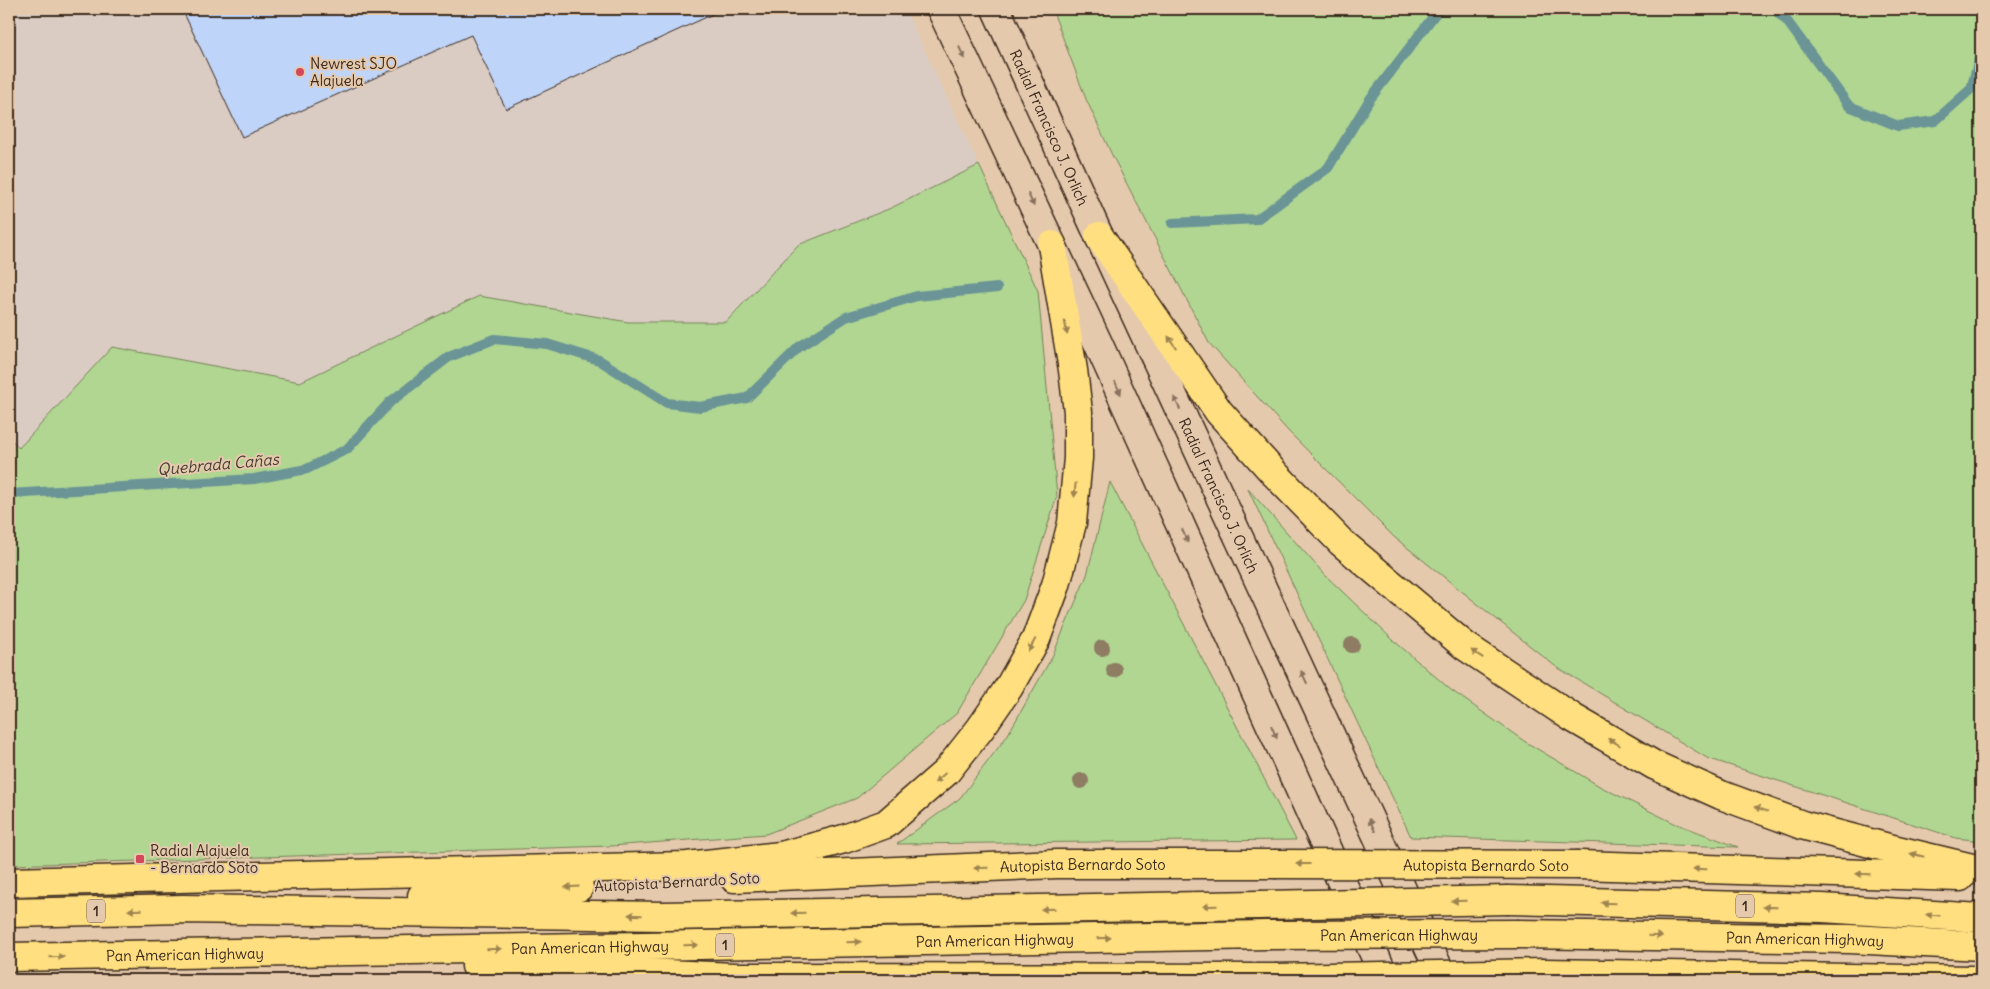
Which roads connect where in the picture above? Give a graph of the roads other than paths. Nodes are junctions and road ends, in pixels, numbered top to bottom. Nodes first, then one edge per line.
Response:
1 (941, 9) edge
2 (996, 9) edge
3 (1013, 9) edge
4 (1066, 160) junction
5 (1099, 236) junction
6 (1052, 246) junction
7 (1981, 870) edge
8 (1981, 878) edge
9 (9, 882) edge
10 (183, 910) junction
11 (9, 913) edge
12 (1981, 918) edge
13 (1981, 946) edge
14 (183, 954) junction
15 (9, 957) edge
16 (735, 977) junction
17 (771, 980) edge
18 (1386, 980) edge
19 (1444, 980) edge
20 (1928, 980) edge
21 (1971, 980) edge

1 -> 6 main road
2 - 4 main road, Radial Francisco J. Orlich
3 - 4 main road
4 - 5 main road, Radial Francisco J. Orlich
7 -> 5 highway
19 -> 5 main road, Radial Francisco J. Orlich
6 -> 9 highway
6 -> 18 main road
8 -> 10 highway, Autopista Bernardo Soto / 1, bridge
10 -> 11 highway, Autopista Bernardo Soto / 1
12 -> 10 highway, Autopista Bernardo Soto / 1, bridge
14 -> 13 highway, Pan American Highway / 1, bridge
15 -> 14 highway, Pan American Highway / 1
14 - 16 highway, 1
16 - 17 highway
16 - 20 highway, 1, bridge
20 - 21 highway, 1

